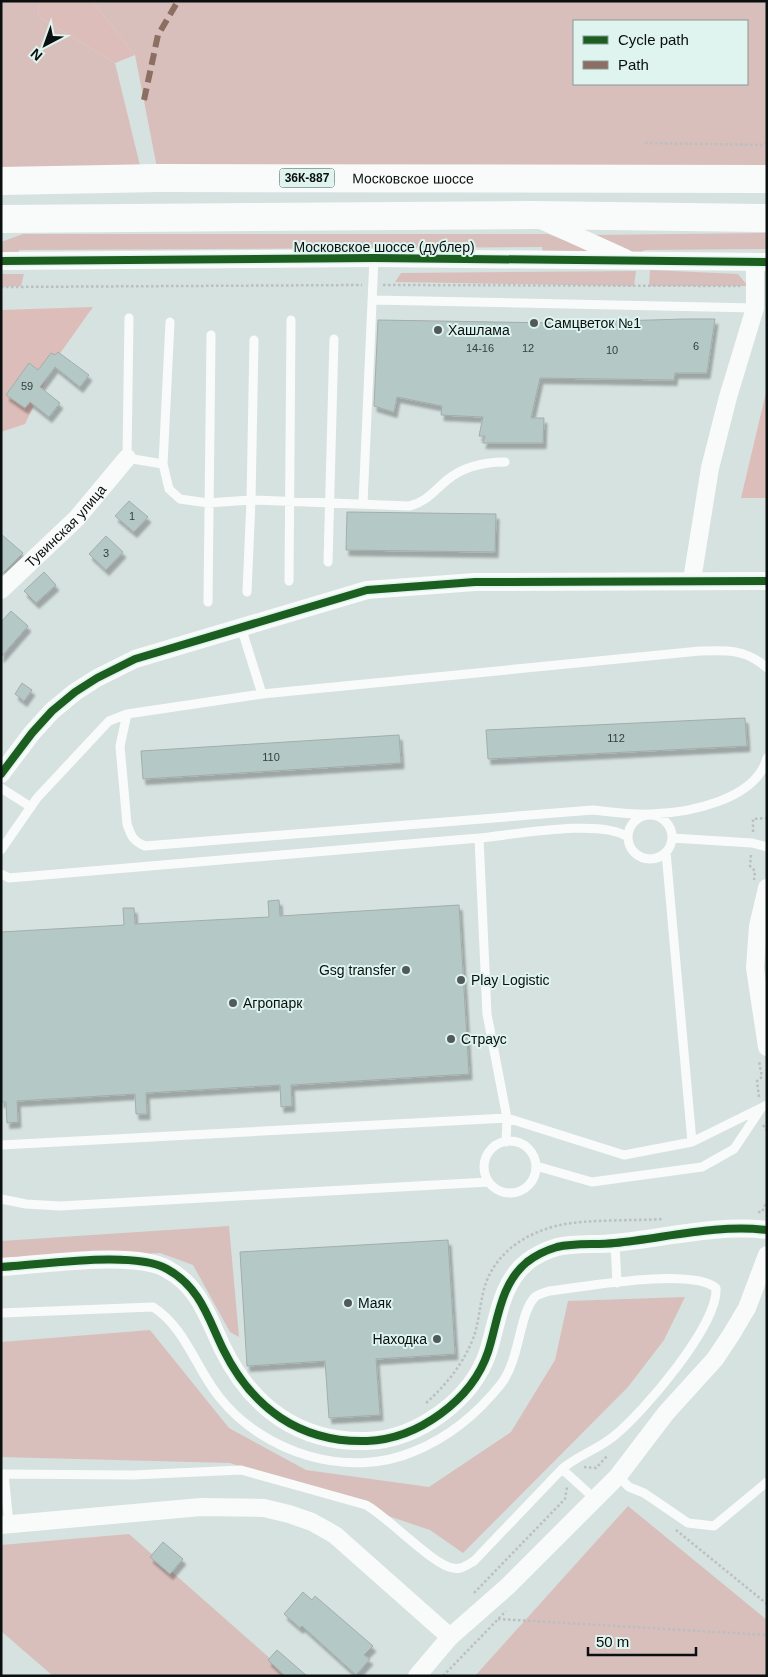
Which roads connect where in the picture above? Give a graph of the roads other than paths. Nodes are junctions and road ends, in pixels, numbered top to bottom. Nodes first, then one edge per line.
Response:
1 (767, 179) edge
2 (1, 182) edge
3 (530, 216) junction
4 (767, 218) edge
5 (5, 221) edge
6 (374, 258) junction
7 (1, 261) edge
8 (632, 261) junction
9 (761, 262) edge
10 (373, 300) junction
11 (756, 308) junction
12 (129, 318) dead end
13 (291, 320) dead end
14 (170, 322) dead end
15 (211, 335) dead end
16 (334, 339) dead end
17 (254, 340) dead end
18 (127, 458) junction
19 (505, 462) dead end
20 (164, 464) junction
21 (251, 500) junction
22 (289, 502) junction
23 (330, 502) junction
24 (208, 503) junction
25 (363, 503) junction
26 (328, 562) dead end
27 (692, 580) junction
28 (289, 581) dead end
29 (767, 581) edge
30 (1, 590) edge
31 (246, 592) dead end
32 (208, 602) dead end
33 (241, 627) junction
34 (767, 668) edge
35 (262, 694) junction
36 (127, 714) junction
37 (767, 758) edge
38 (1, 774) edge
39 (1, 788) edge
40 (31, 807) junction
41 (651, 814) junction
42 (628, 837) junction
43 (478, 838) junction
44 (672, 838) junction
45 (767, 847) edge
46 (1, 850) edge
47 (666, 852) junction
48 (1, 874) edge
49 (767, 888) edge
50 (767, 1047) edge
51 (764, 1107) edge
52 (507, 1118) junction
53 (506, 1142) junction
54 (692, 1142) junction
55 (1, 1146) edge
56 (536, 1166) junction
57 (488, 1182) junction
58 (1, 1198) edge
59 (767, 1230) edge
60 (615, 1243) junction
61 (767, 1255) edge
62 (1, 1267) edge
63 (617, 1283) junction
64 (1, 1313) edge
65 (565, 1471) junction
66 (3, 1474) edge
67 (618, 1476) junction
68 (767, 1482) edge
69 (595, 1499) junction
70 (5, 1524) edge
71 (450, 1638) junction
72 (417, 1676) edge

1 - 2 main road, Московское шоссе / 36К-887
3 - 4 main road
3 - 5 main road
3 - 8 street
6 - 7 street, Московское шоссе (дублер)
6 - 8 street, Московское шоссе (дублер)
6 - 10 lane
8 - 9 street, Московское шоссе (дублер)
9 - 11 street
10 - 11 lane
10 - 25 lane
11 - 27 street
12 - 18 lane
13 - 22 lane
14 - 20 lane
15 - 24 lane
16 - 23 lane
17 - 21 lane
18 - 20 lane
18 - 30 street, Тувинская улица
19 - 25 lane
20 - 24 lane
21 - 22 lane
21 - 24 lane
21 - 31 lane
22 - 23 lane
22 - 28 lane
23 - 25 lane
23 - 26 lane
24 - 32 lane
27 - 29 street
27 - 33 street
33 - 35 lane
33 - 38 street
34 - 35 lane
35 - 36 lane
36 - 40 lane
36 - 41 lane
37 - 41 lane
39 - 40 lane
40 - 46 lane
41 - 42 lane
41 - 44 lane
42 - 43 lane
42 - 47 lane
43 - 48 lane
43 - 52 lane
44 - 45 lane
44 - 47 lane
47 - 54 lane
49 - 50 street
51 - 54 lane
51 - 56 lane
52 - 53 lane
52 - 54 lane
52 - 55 lane
53 - 56 lane
53 - 57 lane
56 - 57 lane
57 - 58 lane
59 - 60 street
60 - 62 street
60 - 63 lane
61 - 67 street
63 - 64 lane
63 - 65 lane
65 - 66 lane
65 - 69 lane
66 - 70 lane
67 - 68 lane
67 - 69 street
69 - 71 street
70 - 71 street
71 - 72 street

